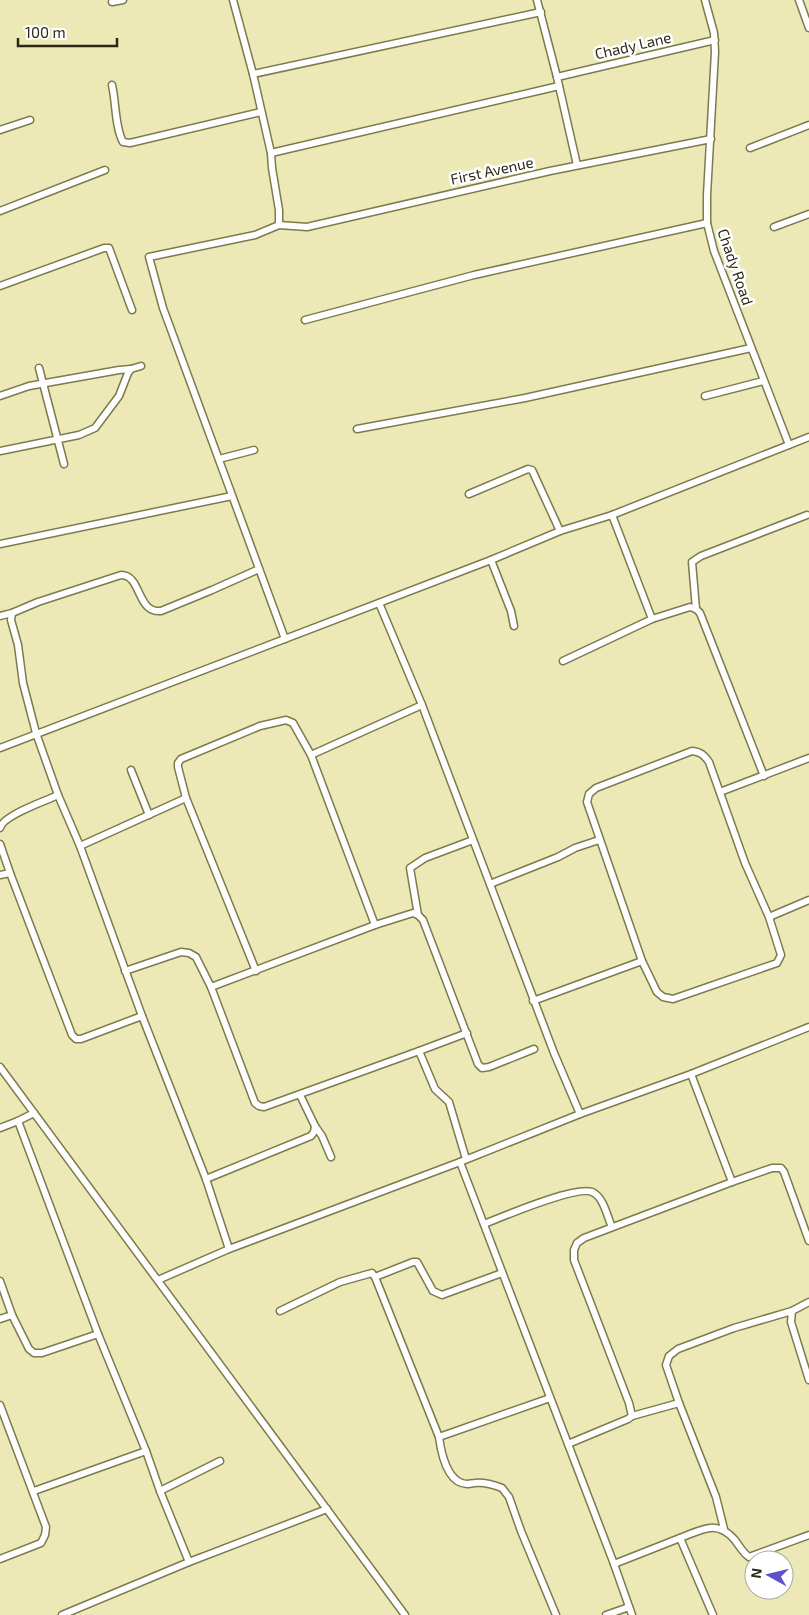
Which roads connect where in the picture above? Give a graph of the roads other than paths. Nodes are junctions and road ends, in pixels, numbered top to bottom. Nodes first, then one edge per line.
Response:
1 (123, 0) edge
2 (233, 0) edge
3 (537, 0) edge
4 (705, 0) edge
5 (800, 0) edge
6 (112, 2) dead end
7 (540, 12) junction
8 (809, 28) edge
9 (715, 40) junction
10 (253, 74) junction
11 (557, 77) junction
12 (112, 85) dead end
13 (559, 86) junction
14 (261, 112) junction
15 (30, 120) dead end
16 (809, 125) edge
17 (0, 130) edge
18 (711, 139) junction
19 (750, 148) dead end
20 (271, 153) junction
21 (578, 166) junction
22 (105, 170) dead end
23 (0, 211) edge
24 (809, 214) edge
25 (707, 223) junction
26 (279, 225) junction
27 (774, 228) dead end
28 (0, 286) edge
29 (132, 310) dead end
30 (305, 320) dead end
31 (751, 348) junction
32 (140, 366) dead end
33 (39, 368) dead end
34 (132, 369) junction
35 (763, 381) junction
36 (43, 384) junction
37 (0, 396) edge
38 (705, 396) dead end
39 (357, 429) dead end
40 (809, 437) edge
41 (58, 439) junction
42 (789, 445) junction
43 (254, 450) dead end
44 (0, 451) edge
45 (219, 459) junction
46 (64, 464) dead end
47 (469, 494) dead end
48 (232, 496) junction
49 (808, 514) edge
50 (612, 515) junction
51 (809, 524) edge
52 (560, 531) junction
53 (0, 544) edge
54 (491, 560) junction
55 (259, 569) junction
56 (379, 603) junction
57 (696, 609) junction
58 (12, 612) junction
59 (0, 616) edge
60 (652, 619) junction
61 (514, 626) dead end
62 (285, 639) junction
63 (563, 661) dead end
64 (422, 705) junction
65 (36, 733) junction
66 (0, 748) edge
67 (311, 755) junction
68 (809, 758) edge
69 (131, 770) dead end
70 (764, 776) junction
71 (720, 792) junction
72 (58, 795) junction
73 (186, 798) junction
74 (149, 815) junction
75 (0, 828) edge
76 (473, 840) junction
77 (599, 840) junction
78 (0, 844) edge
79 (80, 846) junction
80 (10, 873) junction
81 (0, 875) edge
82 (490, 884) junction
83 (809, 900) edge
84 (418, 915) junction
85 (769, 917) junction
86 (375, 925) junction
87 (642, 961) junction
88 (125, 971) junction
89 (256, 971) junction
90 (211, 988) junction
91 (533, 1001) junction
92 (142, 1016) junction
93 (809, 1027) edge
94 (466, 1033) junction
95 (534, 1049) dead end
96 (419, 1051) junction
97 (0, 1067) edge
98 (691, 1074) junction
99 (300, 1095) junction
100 (34, 1113) junction
101 (580, 1114) junction
102 (18, 1121) junction
103 (315, 1126) junction
104 (0, 1128) edge
105 (331, 1156) dead end
106 (463, 1161) junction
107 (206, 1179) junction
108 (732, 1182) junction
109 (484, 1224) junction
110 (612, 1227) junction
111 (809, 1241) edge
112 (229, 1249) junction
113 (502, 1273) junction
114 (375, 1277) junction
115 (158, 1280) junction
116 (0, 1281) edge
117 (809, 1302) edge
118 (280, 1311) dead end
119 (792, 1311) junction
120 (12, 1315) junction
121 (0, 1319) edge
122 (98, 1334) junction
123 (809, 1380) edge
124 (550, 1398) junction
125 (679, 1404) junction
126 (0, 1405) edge
127 (632, 1416) junction
128 (439, 1437) junction
129 (568, 1444) junction
130 (146, 1451) junction
131 (220, 1462) dead end
132 (34, 1491) junction
133 (160, 1491) junction
134 (327, 1509) junction
135 (724, 1529) junction
136 (809, 1535) edge
137 (680, 1538) junction
138 (0, 1559) edge
139 (188, 1562) junction
140 (614, 1564) junction
141 (629, 1607) junction
142 (80, 1612) edge
143 (62, 1615) edge
144 (405, 1615) edge
145 (556, 1615) edge
146 (606, 1615) edge
147 (632, 1615) edge
148 (713, 1615) edge

1 - 6 street
2 - 10 street
3 - 7 street
4 - 9 street, Chady Road
5 - 8 street
7 - 10 street
7 - 11 street
9 - 11 street, Chady Lane
9 - 18 street, Chady Road
10 - 14 street
11 - 13 street
12 - 14 street
13 - 20 street
13 - 21 street
14 - 20 street
15 - 17 street
16 - 19 street
18 - 21 street, First Avenue
18 - 25 street, Chady Road
20 - 26 street
21 - 26 street, First Avenue
22 - 23 street
24 - 27 street
25 - 30 street
25 - 31 street, Chady Road
26 - 45 street
28 - 29 street
31 - 35 street, Chady Road
31 - 39 street
32 - 34 street
33 - 36 street
34 - 36 street
34 - 41 street
35 - 38 street
35 - 42 street, Chady Road
36 - 37 street
36 - 41 street
40 - 42 street
41 - 44 street
41 - 46 street
42 - 50 street
43 - 45 street
45 - 48 street
47 - 52 street
48 - 53 street
48 - 55 street
49 - 51 street
49 - 57 street
50 - 52 street
50 - 60 street
52 - 54 street
54 - 56 street
54 - 61 street
55 - 58 street
55 - 62 street
56 - 62 street
56 - 64 street
57 - 60 street
57 - 70 street
58 - 59 street
58 - 65 street
60 - 63 street
62 - 65 street
64 - 67 street
64 - 76 street
65 - 66 street
65 - 72 street
67 - 73 street
67 - 86 street
68 - 70 street
69 - 74 street
70 - 71 street
71 - 77 street
71 - 85 street
72 - 75 street
72 - 79 street
73 - 74 street
73 - 89 street
74 - 79 street
76 - 82 street
76 - 84 street
77 - 82 street
77 - 87 street
78 - 80 street
79 - 88 street
80 - 81 street
80 - 92 street
82 - 91 street
83 - 85 street
84 - 86 street
84 - 94 street
85 - 87 street
86 - 89 street
87 - 91 street
88 - 90 street
88 - 92 street
89 - 90 street
90 - 99 street
91 - 101 street
92 - 107 street
93 - 98 street
94 - 95 street
94 - 96 street
96 - 99 street
96 - 106 street
97 - 100 street
98 - 101 street
98 - 108 street
99 - 103 street
100 - 102 street
100 - 115 street
101 - 106 street
102 - 104 street
102 - 122 street
103 - 105 street
103 - 107 street
106 - 109 street
106 - 112 street
107 - 112 street
108 - 110 street
108 - 111 street
109 - 110 street
109 - 113 street
110 - 127 street
112 - 115 street
113 - 114 street
113 - 124 street
114 - 118 street
114 - 128 street
115 - 134 street
116 - 120 street
117 - 119 street
119 - 123 street
119 - 125 street
120 - 121 street
120 - 122 street
122 - 130 street
124 - 128 street
124 - 129 street
125 - 127 street
125 - 135 street
126 - 132 street
127 - 129 street
128 - 145 street
129 - 140 street
130 - 132 street
130 - 133 street
131 - 133 street
132 - 138 street
133 - 139 street
134 - 139 street
134 - 144 street
135 - 136 street
135 - 137 street
137 - 140 street
137 - 148 street
139 - 142 street
140 - 141 street
141 - 146 street
141 - 147 street
142 - 143 street

